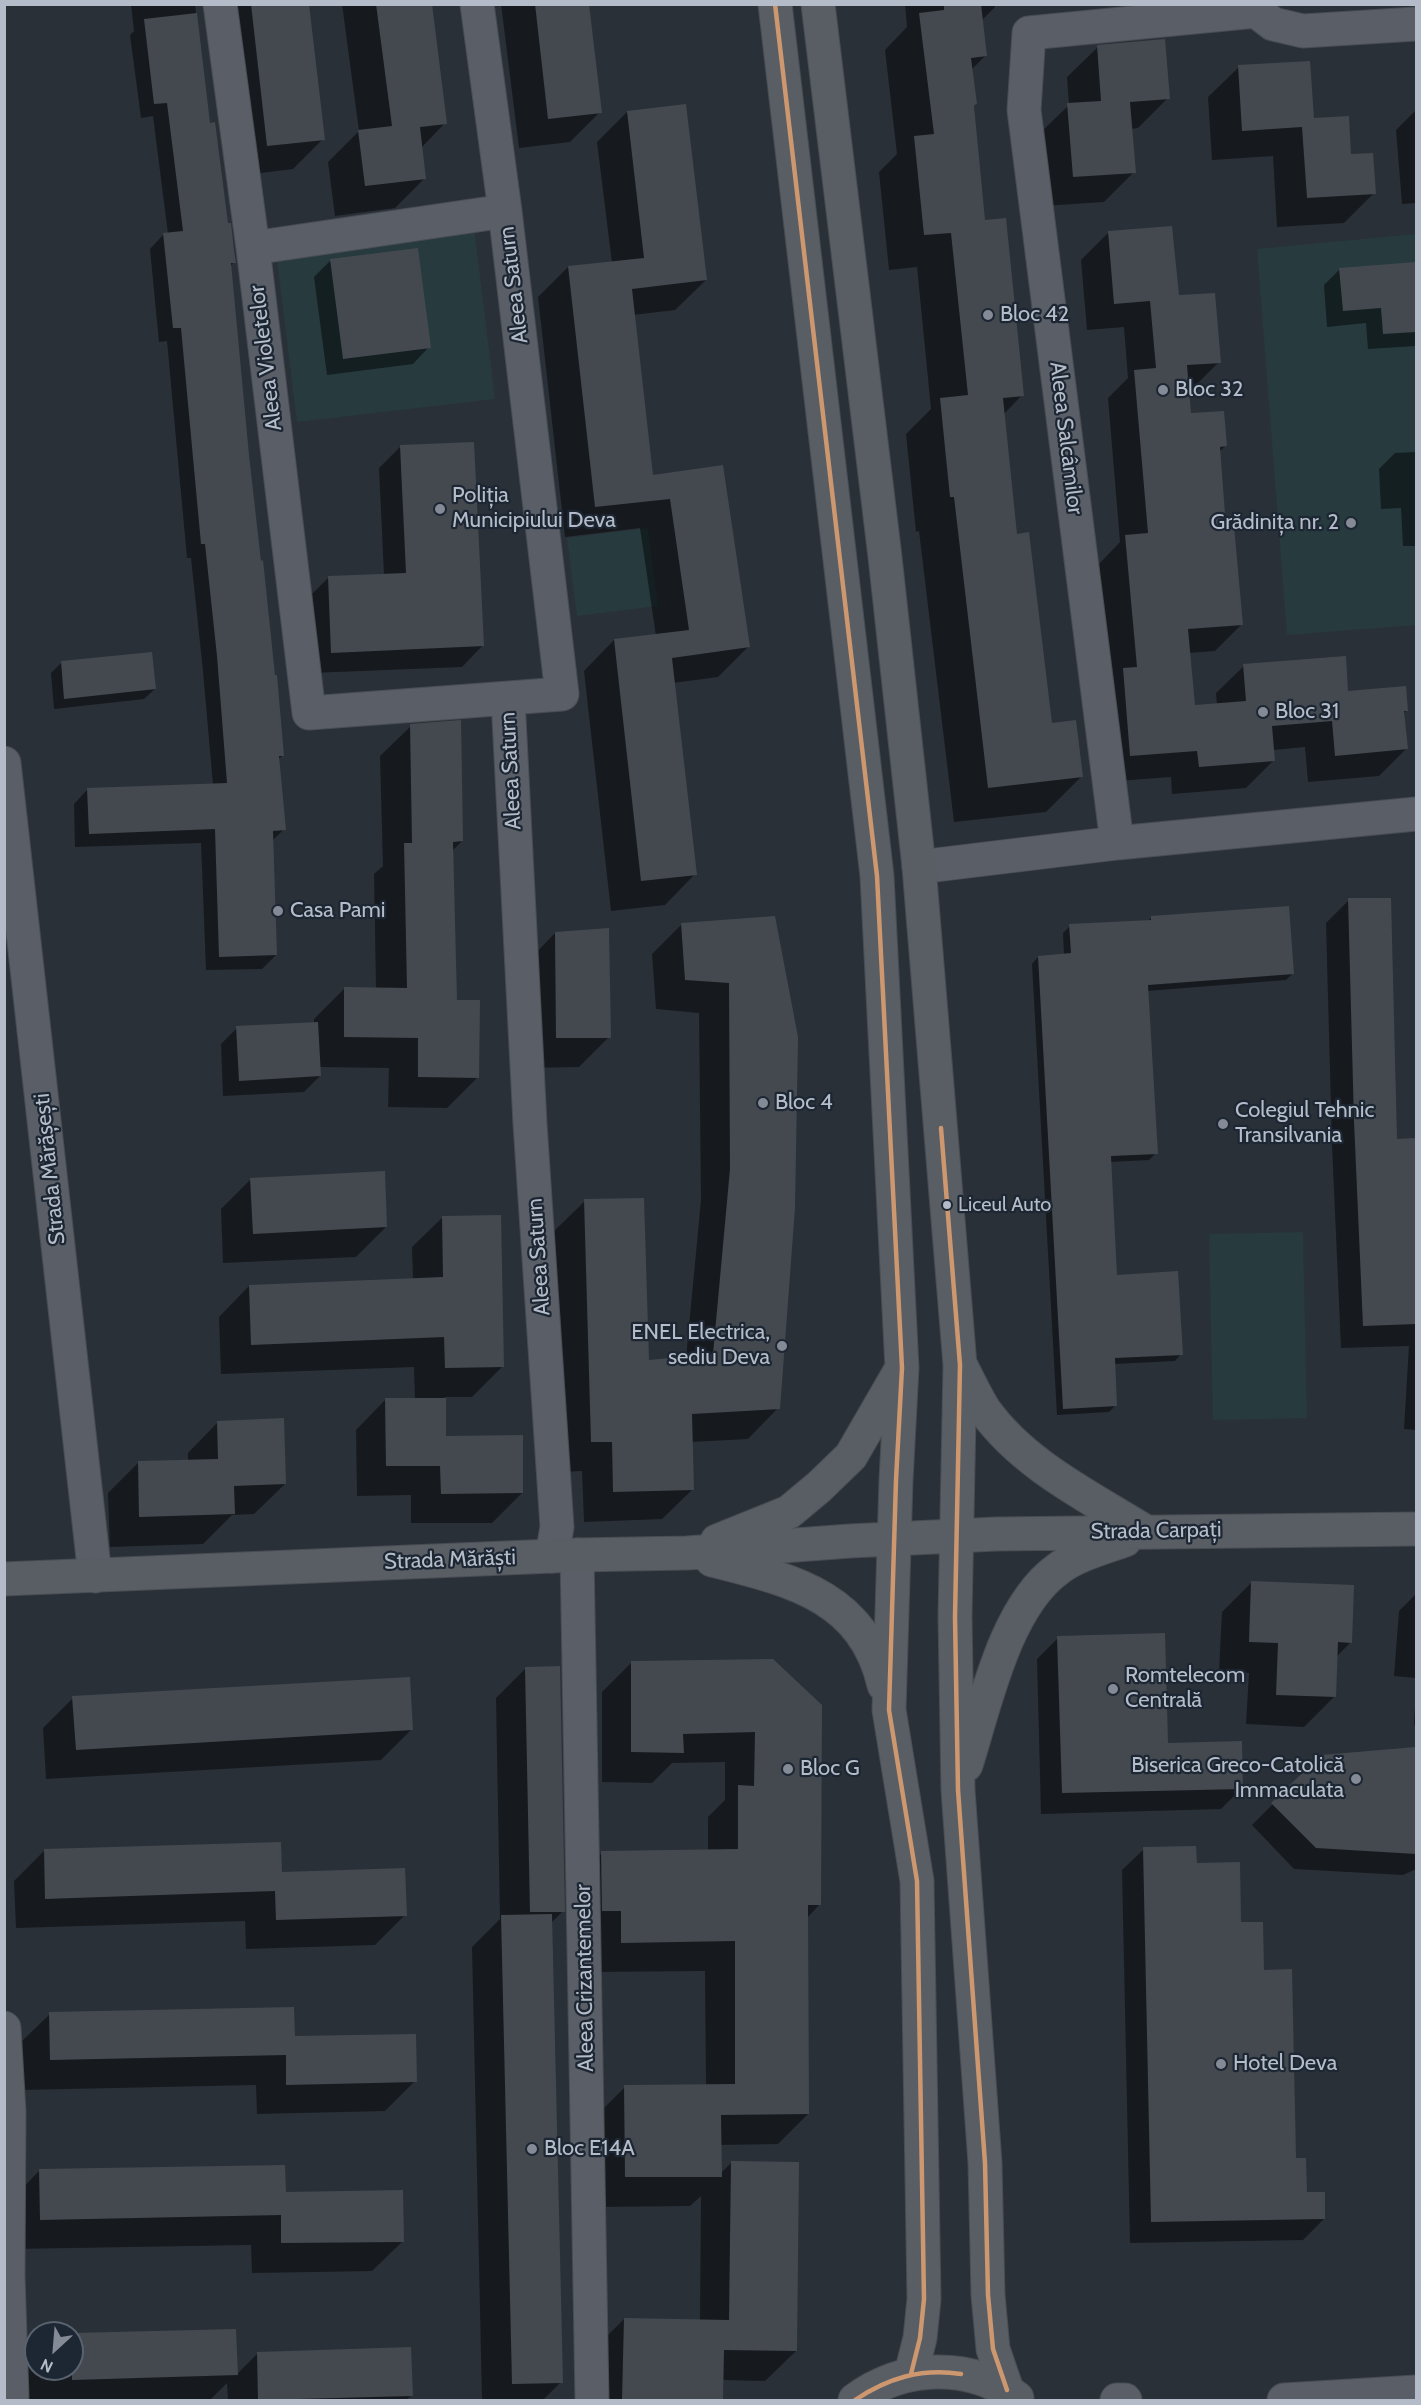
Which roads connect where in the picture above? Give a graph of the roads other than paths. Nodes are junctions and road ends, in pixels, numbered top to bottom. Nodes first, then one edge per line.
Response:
1 (220, 4) edge
2 (477, 4) edge
3 (775, 4) edge
4 (818, 4) edge
5 (1256, 8) edge
6 (1416, 24) edge
7 (505, 211) junction
8 (253, 248) junction
9 (507, 699) junction
10 (4, 763) edge
11 (1416, 814) edge
12 (1117, 843) junction
13 (919, 867) junction
14 (960, 1365) junction
15 (902, 1368) junction
16 (1416, 1529) edge
17 (1146, 1532) junction
18 (957, 1536) junction
19 (895, 1539) junction
20 (687, 1553) junction
21 (565, 1555) junction
22 (95, 1576) junction
23 (4, 1580) edge
24 (889, 1710) junction
25 (958, 1790) junction
26 (4, 2028) edge
27 (911, 2374) junction
28 (1416, 2392) edge
29 (1014, 2395) edge
30 (4, 2398) edge
31 (592, 2400) edge
32 (855, 2400) edge
33 (1117, 2400) edge
34 (1125, 2400) edge
35 (1284, 2400) edge

1 - 8 street, Aleea Violetelor
2 - 7 street, Aleea Saturn
3 - 15 main road
4 - 13 main road
5 - 6 street
5 - 12 street, Aleea Salcâmilor
7 - 8 street
7 - 9 street, Aleea Saturn
8 - 9 street, Aleea Violetelor
9 - 21 street, Aleea Saturn
10 - 22 street, Strada Mărășești
11 - 12 street
12 - 13 street
13 - 14 main road
14 - 17 main road
14 - 18 main road
15 - 19 main road
15 - 20 main road
16 - 17 main road, Strada Carpați
17 - 18 main road, Strada Carpați
17 - 25 main road
18 - 19 main road, Strada Carpați
18 - 25 main road
19 - 20 main road, Strada Mărăști
19 - 24 main road
20 - 21 main road, Strada Mărăști
20 - 24 main road
21 - 22 main road, Strada Mărăști
21 - 31 street, Aleea Crizantemelor
22 - 23 main road, Strada Mărăști
24 - 27 main road
25 - 29 main road
26 - 30 street
27 - 29 main road
27 - 32 main road
28 - 35 street
33 - 34 street

